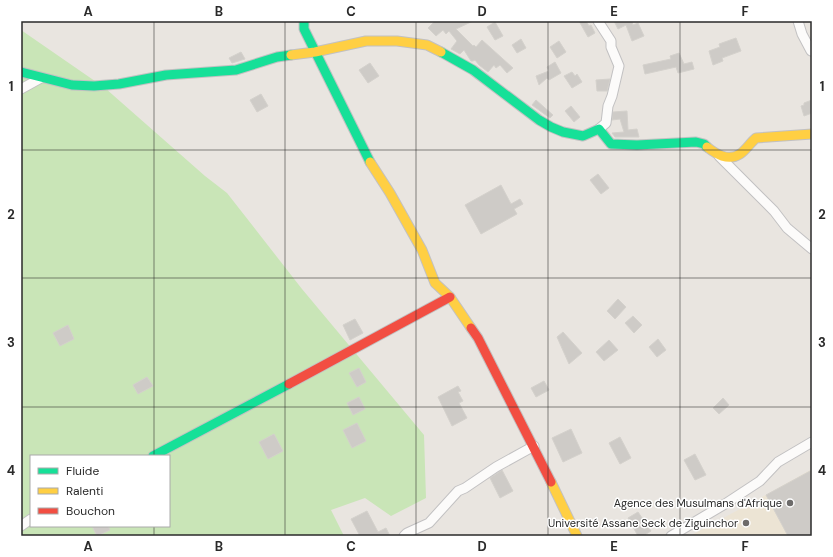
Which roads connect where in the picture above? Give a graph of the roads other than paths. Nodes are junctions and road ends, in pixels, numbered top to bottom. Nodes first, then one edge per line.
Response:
1 (304, 21) edge
2 (598, 21) edge
3 (798, 21) edge
4 (811, 51) edge
5 (314, 52) junction
6 (21, 72) edge
7 (40, 78) junction
8 (21, 89) edge
9 (599, 129) junction
10 (812, 134) edge
11 (719, 156) junction
12 (812, 249) edge
13 (450, 298) junction
14 (812, 442) edge
15 (534, 446) junction
16 (155, 455) edge
17 (30, 520) edge
18 (21, 526) edge
19 (404, 536) edge
20 (577, 536) edge
21 (671, 536) edge

1 - 5 street
2 - 9 street
3 - 4 street
5 - 7 street
5 - 9 street
5 - 13 street
6 - 7 street
7 - 8 street
9 - 11 street
10 - 11 street
11 - 12 street
13 - 15 street
13 - 16 street
14 - 21 street
15 - 19 street
15 - 20 street
17 - 18 street

